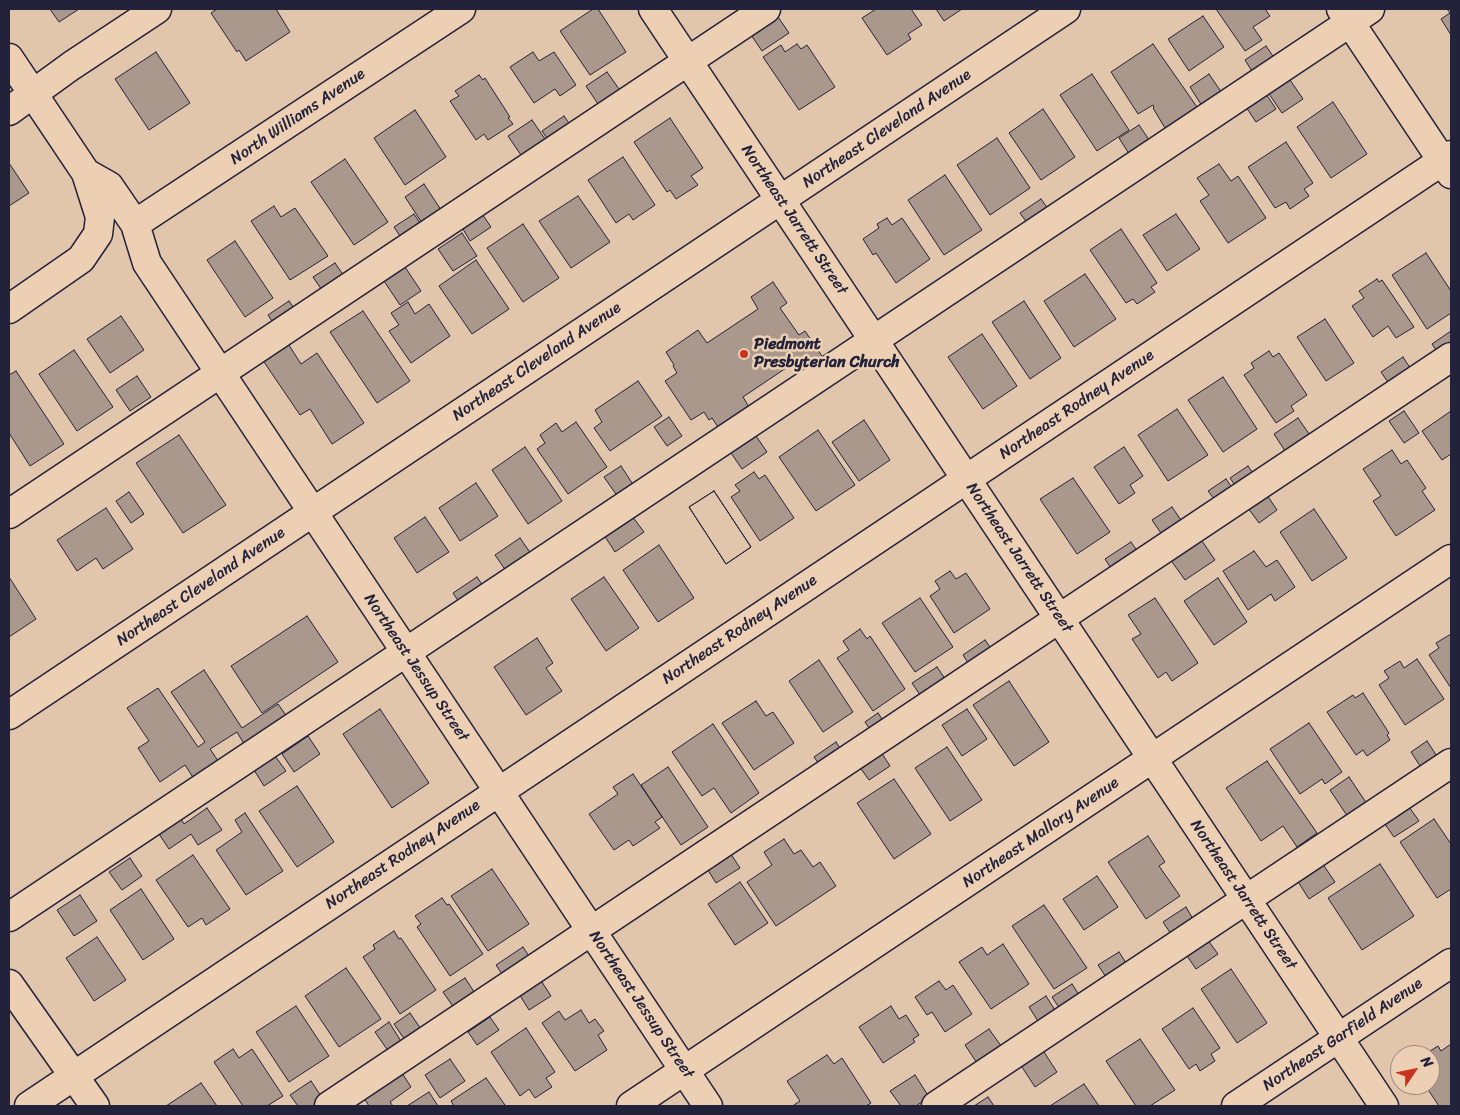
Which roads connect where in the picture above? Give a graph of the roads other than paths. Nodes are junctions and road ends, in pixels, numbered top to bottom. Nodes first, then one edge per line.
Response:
1 (157, 9) edge
2 (461, 9) edge
3 (653, 9) edge
4 (766, 9) edge
5 (1066, 9) edge
6 (1354, 13) edge
7 (9, 58) edge
8 (688, 61) junction
9 (33, 94) junction
10 (9, 111) edge
11 (1448, 163) edge
12 (86, 173) junction
13 (781, 200) junction
14 (136, 224) junction
15 (9, 309) edge
16 (873, 339) junction
17 (1451, 357) edge
18 (220, 372) junction
19 (966, 479) junction
20 (313, 512) junction
21 (9, 514) edge
22 (1451, 560) edge
23 (1060, 619) junction
24 (405, 652) junction
25 (9, 715) edge
26 (1152, 758) junction
27 (1451, 763) edge
28 (499, 791) junction
29 (1246, 899) junction
30 (9, 917) edge
31 (591, 930) junction
32 (1451, 963) edge
33 (9, 984) edge
34 (1338, 1038) junction
35 (684, 1071) junction
36 (74, 1075) junction
37 (29, 1106) edge
38 (95, 1106) edge
39 (329, 1106) edge
40 (631, 1106) edge
41 (708, 1106) edge
42 (936, 1106) edge
43 (1236, 1106) edge
44 (1384, 1106) edge

1 - 9 street
2 - 14 street, North Williams Avenue
3 - 8 street, Northeast Jarrett Street
4 - 8 street
5 - 13 street, Northeast Cleveland Avenue
6 - 11 street
6 - 16 street
7 - 9 street
8 - 13 street, Northeast Jarrett Street
8 - 18 street
9 - 10 street
9 - 12 street
11 - 19 street, Northeast Rodney Avenue
12 - 14 street, Northeast Jessup Street
12 - 15 street
13 - 16 street, Northeast Jarrett Street
13 - 20 street, Northeast Cleveland Avenue
14 - 18 street, Northeast Jessup Street
16 - 19 street, Northeast Jarrett Street
16 - 24 street
17 - 23 street
18 - 20 street, Northeast Jessup Street
18 - 21 street
19 - 23 street, Northeast Jarrett Street
19 - 28 street, Northeast Rodney Avenue
20 - 24 street, Northeast Jessup Street
20 - 25 street, Northeast Cleveland Avenue
22 - 26 street, Northeast Mallory Avenue
23 - 26 street, Northeast Jarrett Street
23 - 31 street
24 - 28 street, Northeast Jessup Street
24 - 30 street
26 - 29 street, Northeast Jarrett Street
26 - 35 street, Northeast Mallory Avenue
27 - 29 street
28 - 31 street, Northeast Jessup Street
28 - 36 street, Northeast Rodney Avenue
29 - 34 street, Northeast Jarrett Street
29 - 42 street
31 - 35 street, Northeast Jessup Street
31 - 39 street
32 - 34 street, Northeast Garfield Avenue
33 - 36 street
34 - 43 street, Northeast Garfield Avenue
34 - 44 street, Northeast Jarrett Street
35 - 40 street, Northeast Mallory Avenue
35 - 41 street, Northeast Jessup Street
36 - 37 street, Northeast Rodney Avenue
36 - 38 street

